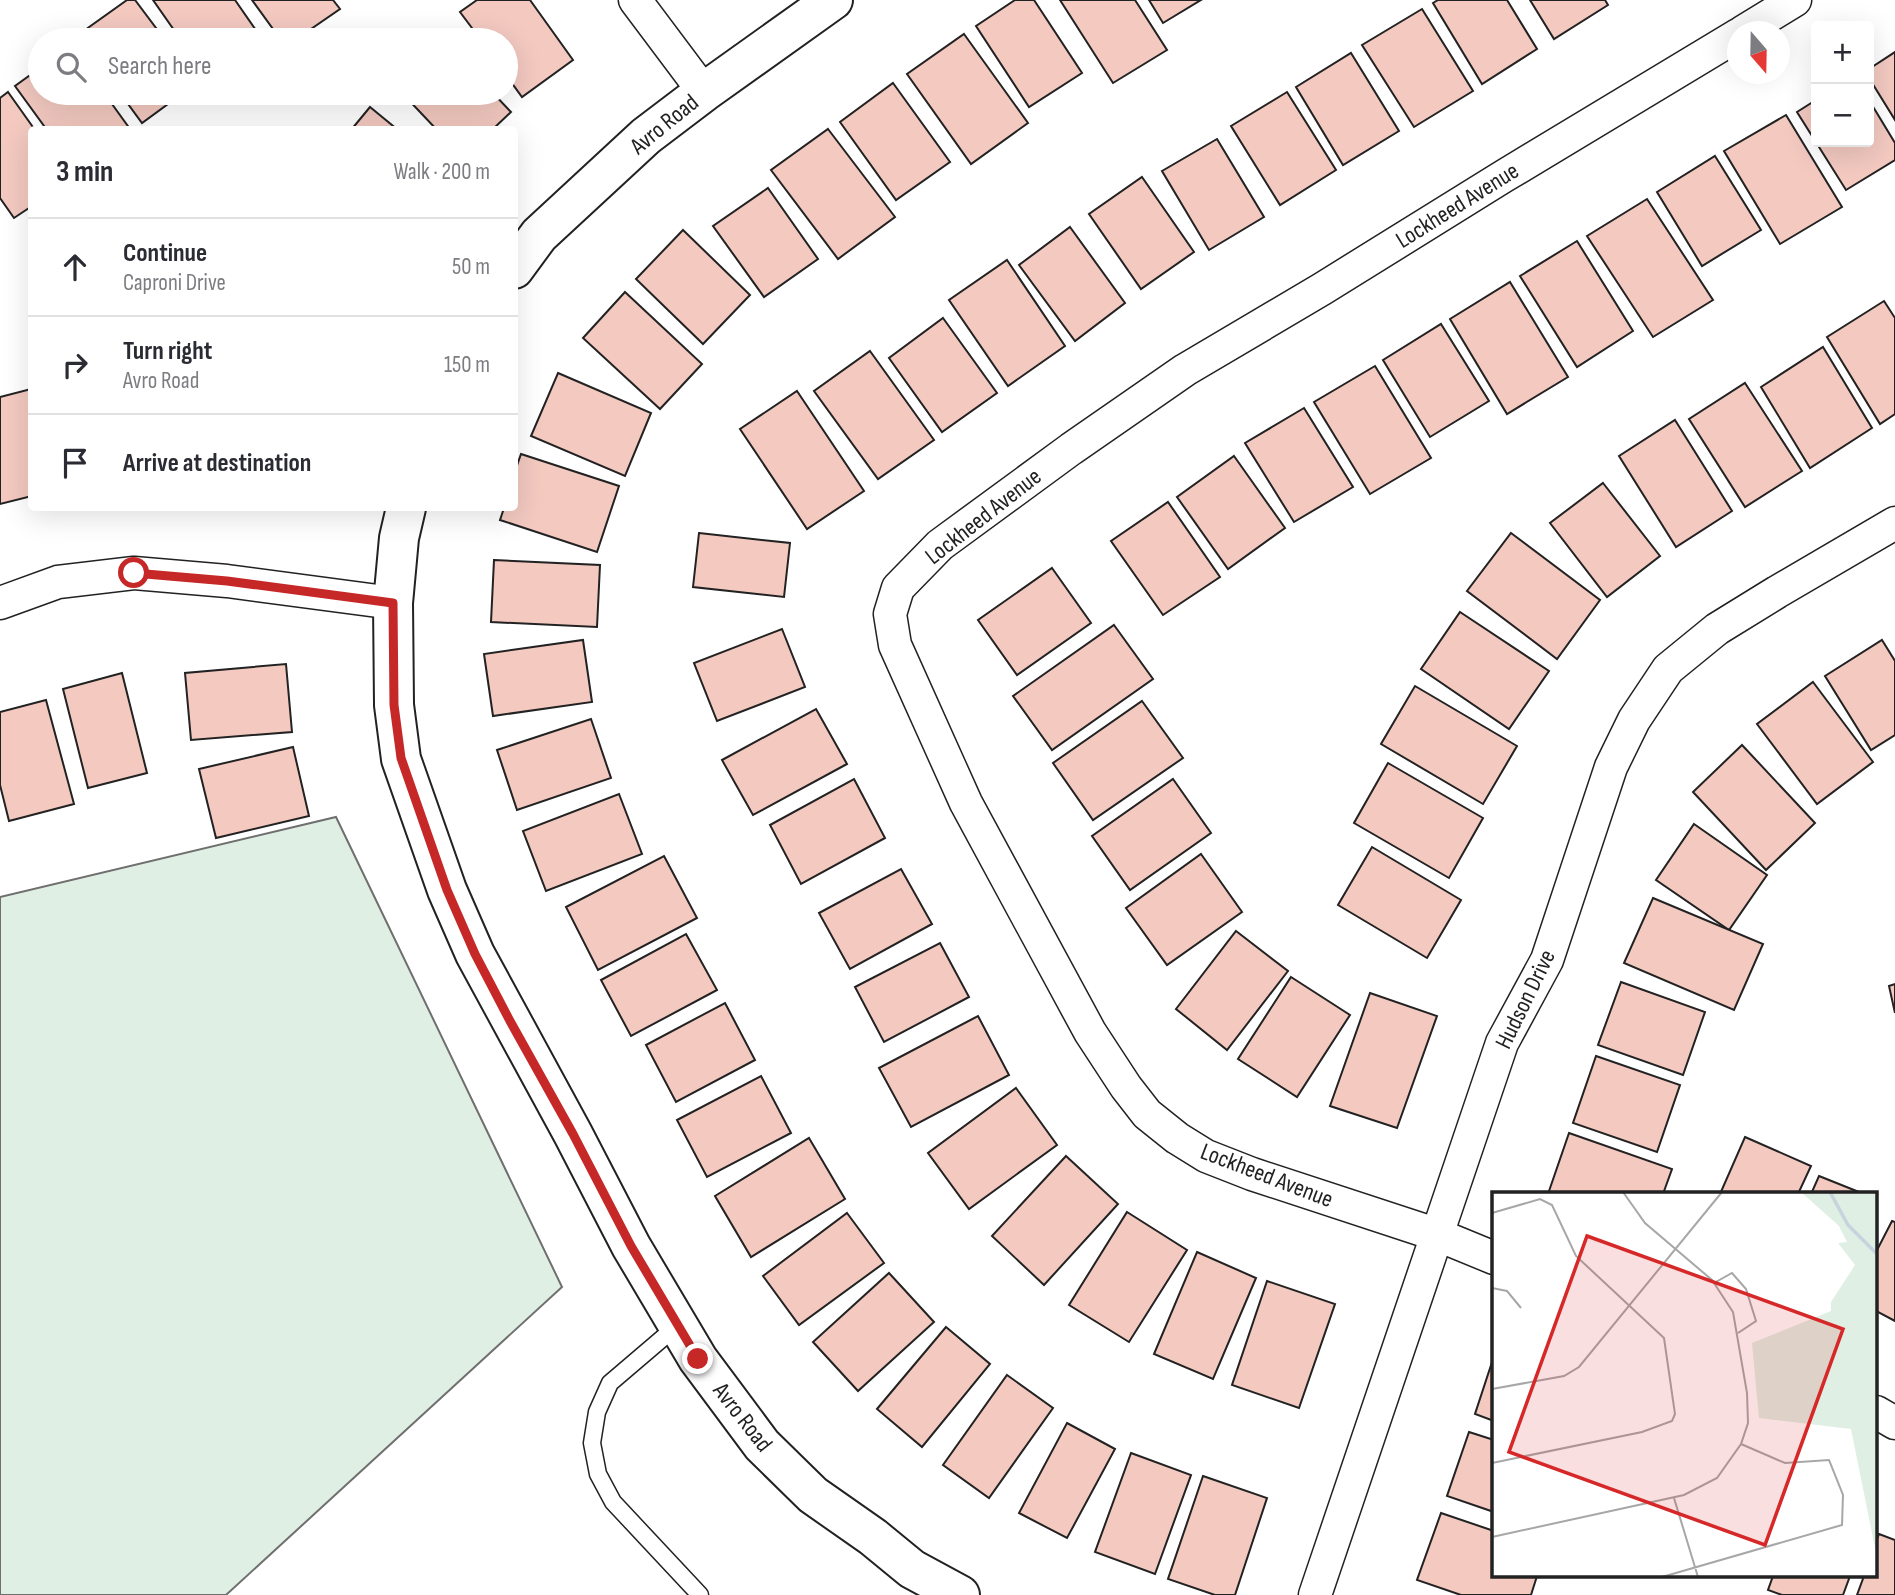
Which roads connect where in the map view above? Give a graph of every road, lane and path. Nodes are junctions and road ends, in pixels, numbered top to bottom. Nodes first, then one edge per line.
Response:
1 (635, 0) edge
2 (833, 0) edge
3 (1795, 0) edge
4 (1761, 21) edge
5 (1727, 42) edge
6 (704, 92) junction
7 (518, 264) edge
8 (405, 511) edge
9 (1895, 523) edge
10 (0, 603) edge
11 (393, 603) junction
12 (1438, 1235) junction
13 (1492, 1257) edge
14 (678, 1325) junction
15 (1878, 1413) edge
16 (1895, 1423) edge
17 (954, 1594) edge
18 (699, 1595) edge
19 (1315, 1595) edge

1 - 6 street
2 - 6 street, Avro Road
3 - 4 street
5 - 12 street, Lockheed Avenue
6 - 7 street, Avro Road
8 - 11 street, Avro Road
9 - 12 street, Hudson Drive
10 - 11 street
11 - 14 street, Avro Road
12 - 13 street, Lockheed Avenue
12 - 19 street, Hudson Drive
14 - 17 street, Avro Road
14 - 18 lane
15 - 16 street

